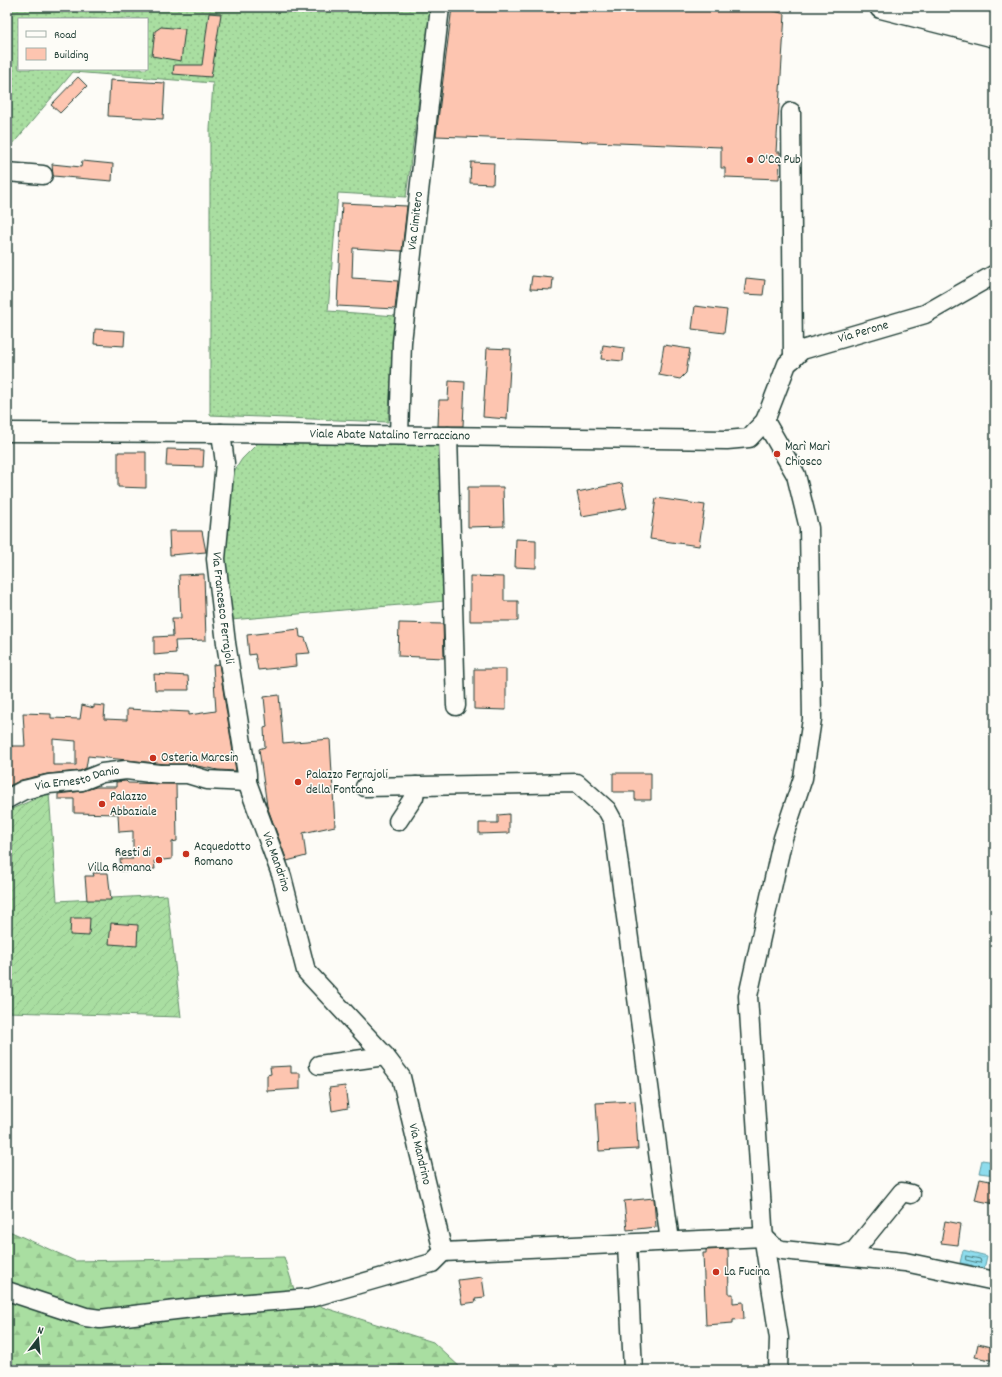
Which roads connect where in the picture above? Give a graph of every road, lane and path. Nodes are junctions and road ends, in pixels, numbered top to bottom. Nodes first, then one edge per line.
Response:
1 (440, 7) edge
2 (881, 7) edge
3 (948, 7) edge
4 (995, 19) edge
5 (995, 36) edge
6 (791, 112) dead end
7 (7, 172) edge
8 (43, 175) dead end
9 (995, 274) edge
10 (793, 359) junction
11 (765, 421) junction
12 (7, 432) edge
13 (221, 433) junction
14 (399, 435) junction
15 (448, 436) junction
16 (456, 706) dead end
17 (246, 782) junction
18 (416, 786) junction
19 (365, 787) dead end
20 (7, 799) edge
21 (398, 821) dead end
22 (385, 1056) junction
23 (319, 1065) dead end
24 (911, 1194) dead end
25 (764, 1237) junction
26 (670, 1242) junction
27 (627, 1244) junction
28 (443, 1252) junction
29 (844, 1255) junction
30 (995, 1281) edge
31 (7, 1291) edge
32 (633, 1370) edge
33 (778, 1370) edge

1 - 14 street, Via Cimitero
2 - 5 highway
3 - 4 highway
6 - 10 street
7 - 8 street
9 - 10 street, Via Perone
10 - 11 street, Via Perone
11 - 15 street, Viale Abate Natalino Terracciano
11 - 25 street
12 - 13 street, Viale Abate Natalino Terracciano
13 - 14 street, Viale Abate Natalino Terracciano
13 - 17 street, Via Francesco Ferrajoli
14 - 15 street, Viale Abate Natalino Terracciano
15 - 16 street
17 - 20 street, Via Ernesto Danio
17 - 22 street, Via Mandrino
18 - 19 street
18 - 21 street
18 - 26 street
22 - 23 street
22 - 28 street, Via Mandrino
24 - 29 street
25 - 26 street
25 - 29 street
25 - 33 street
26 - 27 street
27 - 28 street
27 - 32 street
28 - 31 street
29 - 30 street

